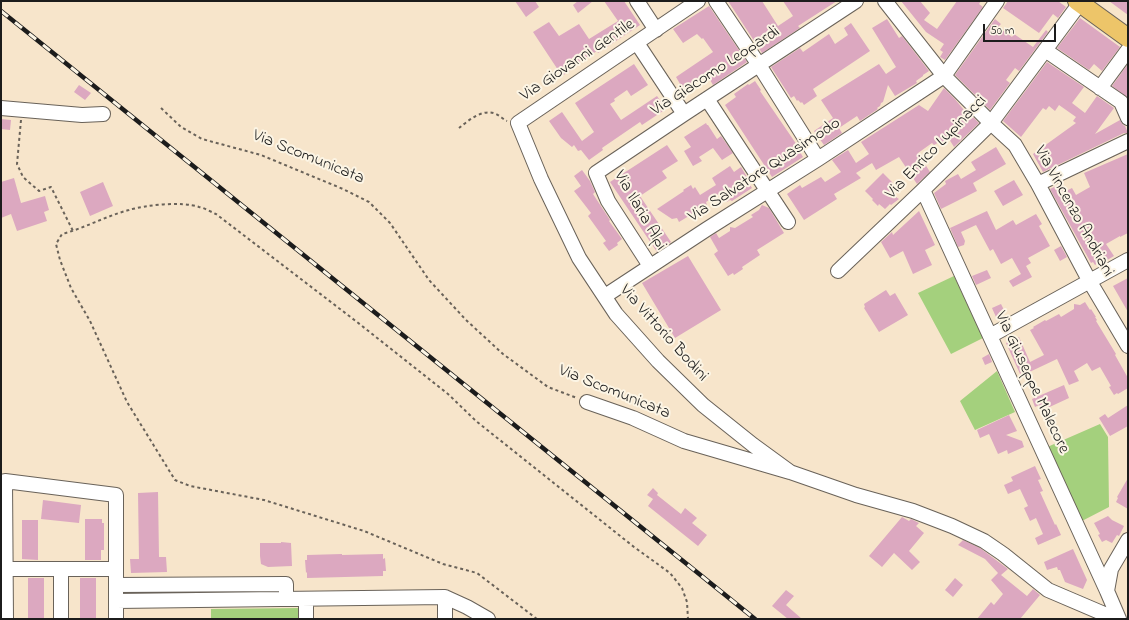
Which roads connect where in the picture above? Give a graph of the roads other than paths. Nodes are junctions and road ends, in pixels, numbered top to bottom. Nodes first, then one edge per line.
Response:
1 (637, 1) edge
2 (698, 1) edge
3 (716, 1) edge
4 (856, 1) edge
5 (885, 1) edge
6 (997, 1) edge
7 (1078, 2) edge
8 (656, 30) junction
9 (1128, 38) edge
10 (637, 43) junction
11 (1045, 50) junction
12 (1128, 50) edge
13 (759, 65) junction
14 (944, 76) junction
15 (1100, 88) junction
16 (707, 99) junction
17 (1, 108) edge
18 (103, 114) dead end
19 (684, 114) junction
20 (1128, 118) edge
21 (518, 123) joint
22 (990, 123) junction
23 (1128, 141) edge
24 (818, 159) junction
25 (596, 173) joint
26 (1038, 184) junction
27 (768, 190) junction
28 (923, 190) junction
29 (788, 222) dead end
30 (1128, 260) edge
31 (650, 266) junction
32 (838, 271) dead end
33 (1090, 282) junction
34 (605, 296) junction
35 (990, 336) junction
36 (1128, 346) edge
37 (587, 402) road end
38 (790, 472) junction
39 (1128, 540) edge
40 (6, 569) junction
41 (61, 569) junction
42 (116, 569) junction
43 (116, 585) junction
44 (1107, 591) junction
45 (445, 597) junction
46 (286, 599) junction
47 (306, 599) junction
48 (116, 601) junction
49 (464, 613) edge
50 (6, 619) edge
51 (61, 619) edge
52 (116, 619) edge
53 (306, 619) edge
54 (445, 619) edge
55 (488, 619) edge
56 (1116, 619) edge
57 (1119, 619) edge

1 - 8 street
2 - 8 street, Via Giovanni Gentile
3 - 13 street
4 - 13 street, Via Giacomo Leopardi
5 - 14 street, Via Vincenzo Andriani
6 - 14 street
7 - 9 main road
7 - 11 street, Via Enrico Lupinacci
8 - 10 street, Via Giovanni Gentile
10 - 19 street
10 - 21 street, Via Giovanni Gentile
11 - 15 street
11 - 22 street, Via Enrico Lupinacci
12 - 15 street
13 - 16 street, Via Giacomo Leopardi
13 - 24 street
14 - 22 street, Via Vincenzo Andriani
14 - 24 street, Via Salvatore Quasimodo
15 - 20 street
16 - 19 street, Via Giacomo Leopardi
16 - 27 street
17 - 18 street
19 - 25 street, Via Giacomo Leopardi
21 - 34 street, Via Vittorio Bodini
22 - 26 street, Via Vincenzo Andriani
22 - 28 street, Via Enrico Lupinacci
23 - 26 street
24 - 27 street, Via Salvatore Quasimodo
25 - 31 street, Via Ilaria Alpi
26 - 33 street, Via Vincenzo Andriani
27 - 29 street
27 - 31 street, Via Salvatore Quasimodo
28 - 32 street, Via Enrico Lupinacci
28 - 35 street, Via Giuseppe Malecore
30 - 33 street
31 - 34 street, Via Salvatore Quasimodo
33 - 35 street
33 - 36 street, Via Vincenzo Andriani
34 - 38 street, Via Vittorio Bodini
35 - 44 street, Via Giuseppe Malecore
37 - 38 street, Via Scomunicata
38 - 56 street, Via Scomunicata
39 - 44 street
40 - 41 street
40 - 42 street
40 - 50 street
41 - 42 street
41 - 51 street
42 - 43 street
43 - 46 street
43 - 48 street
44 - 57 street
45 - 47 street
45 - 49 street
45 - 54 street
46 - 47 street
46 - 48 street
47 - 53 street
48 - 52 street
49 - 55 street

